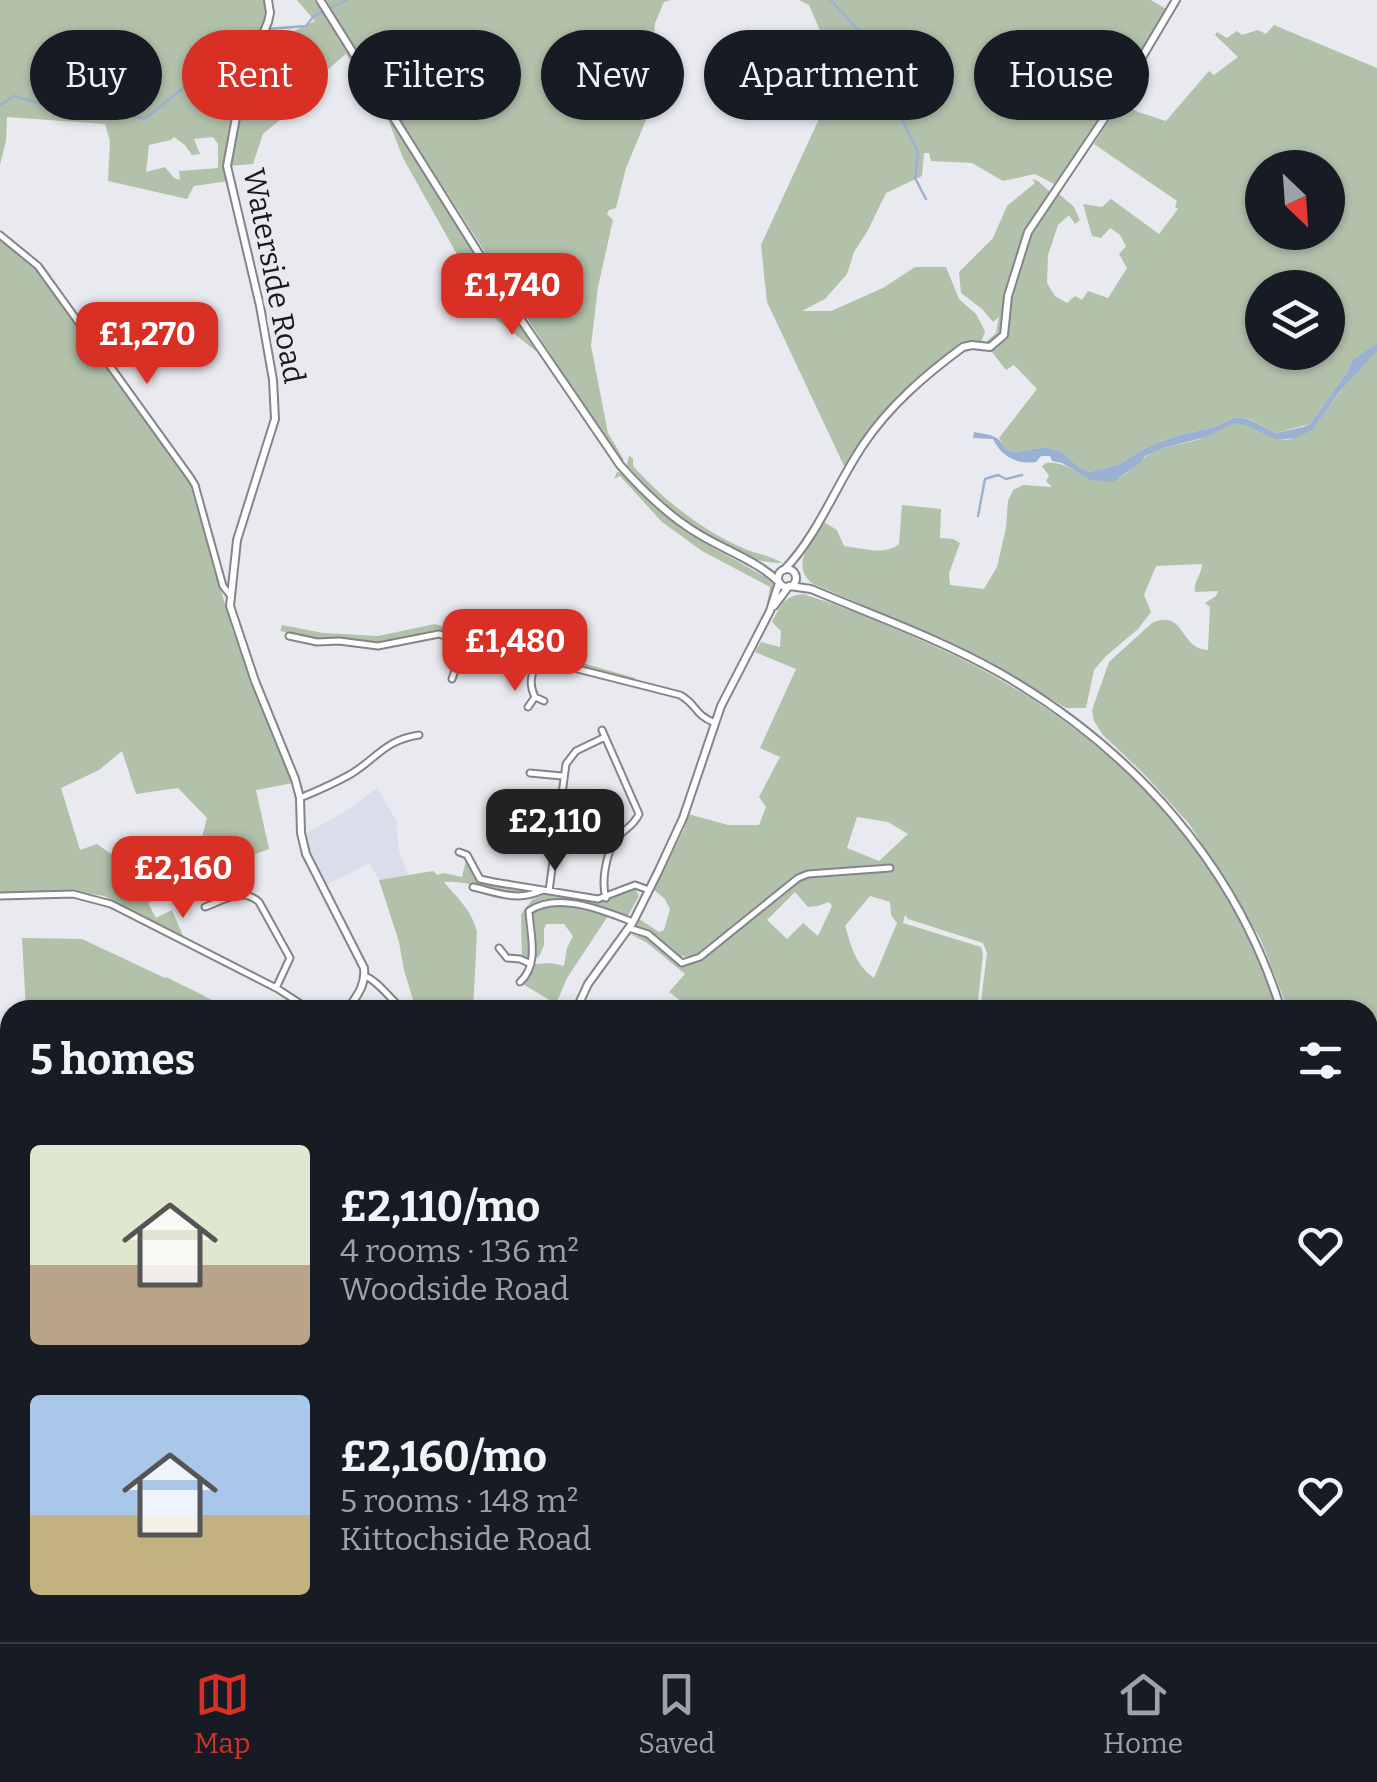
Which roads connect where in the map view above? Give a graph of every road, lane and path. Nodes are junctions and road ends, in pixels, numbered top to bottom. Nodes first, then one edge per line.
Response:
1 (268, 0) edge
2 (320, 0) edge
3 (1176, 0) edge
4 (0, 235) edge
5 (801, 551) junction
6 (766, 570) junction
7 (783, 571) junction
8 (795, 576) junction
9 (779, 582) junction
10 (790, 586) junction
11 (812, 589) junction
12 (230, 595) junction
13 (770, 611) junction
14 (289, 636) dead end
15 (298, 638) junction
16 (464, 643) junction
17 (296, 646) dead end
18 (457, 664) junction
19 (534, 665) junction
20 (465, 667) dead end
21 (452, 679) dead end
22 (535, 697) junction
23 (544, 701) dead end
24 (528, 707) dead end
25 (715, 722) junction
26 (419, 735) dead end
27 (530, 773) dead end
28 (564, 776) junction
29 (300, 798) junction
30 (520, 846) dead end
31 (554, 849) junction
32 (460, 852) dead end
33 (890, 868) dead end
34 (474, 887) dead end
35 (546, 890) junction
36 (649, 890) junction
37 (0, 896) edge
38 (606, 898) junction
39 (205, 907) dead end
40 (632, 925) junction
41 (499, 948) dead end
42 (531, 964) junction
43 (365, 976) junction
44 (520, 982) dead end
45 (276, 988) junction
46 (295, 1000) edge
47 (353, 1000) edge
48 (391, 1000) edge
49 (581, 1000) edge
50 (1278, 1000) edge

1 - 12 main road, Waterside Road
2 - 6 main road
3 - 5 main road
4 - 12 street
5 - 7 main road
5 - 8 main road
6 - 7 main road
6 - 9 main road
7 - 8 main road
7 - 9 main road
8 - 10 main road
8 - 11 main road
9 - 10 main road
9 - 13 main road
10 - 11 main road
10 - 13 main road
11 - 50 main road
12 - 29 main road, Waterside Road
13 - 25 main road
14 - 15 street
15 - 16 street
15 - 17 street
16 - 18 street
16 - 19 street
18 - 20 street
18 - 21 street
19 - 22 street
19 - 25 street
22 - 23 street
22 - 24 street
25 - 36 main road
26 - 29 street
27 - 28 street
28 - 31 street
28 - 38 street
29 - 43 main road, Waterside Road
30 - 31 street
31 - 35 street
32 - 35 street
33 - 40 street
34 - 35 street
35 - 38 street
36 - 38 street
36 - 40 main road
37 - 45 street
39 - 45 street
40 - 42 street
40 - 49 main road
41 - 42 street
42 - 44 street
43 - 47 main road
43 - 48 street
45 - 46 street

